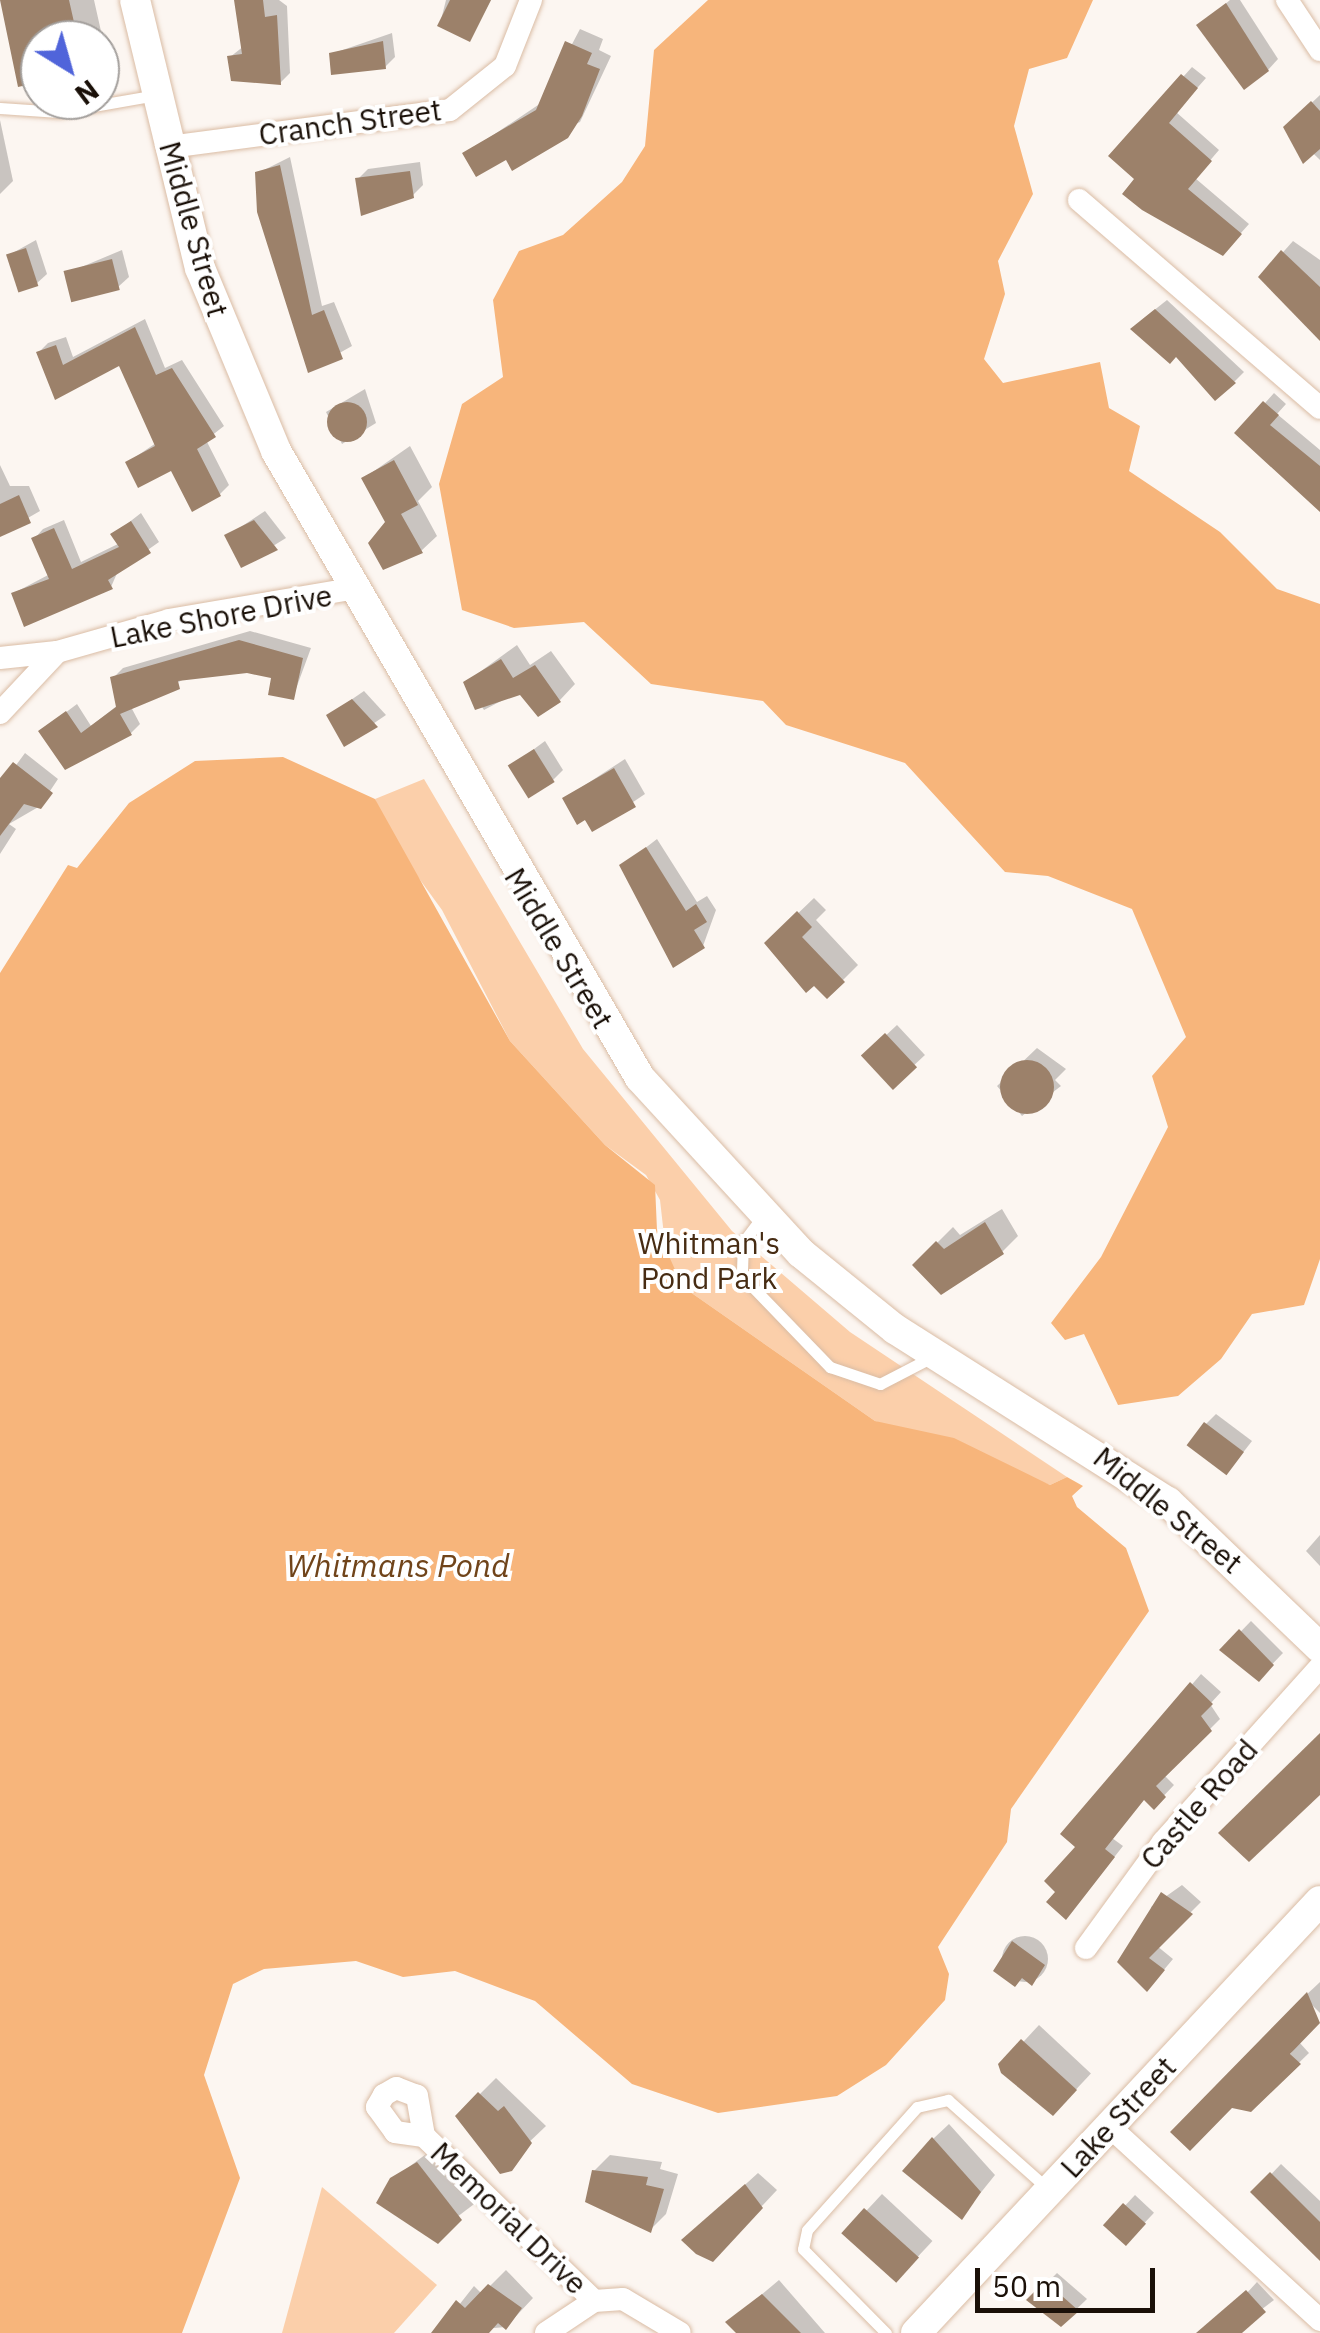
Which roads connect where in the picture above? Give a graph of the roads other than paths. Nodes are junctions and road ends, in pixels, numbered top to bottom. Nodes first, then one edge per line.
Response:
1 (135, 0) edge
2 (530, 0) edge
3 (1287, 0) edge
4 (1320, 50) edge
5 (156, 95) junction
6 (0, 108) edge
7 (169, 147) junction
8 (1078, 200) dead end
9 (1320, 408) edge
10 (351, 590) junction
11 (57, 652) junction
12 (2, 656) edge
13 (0, 713) edge
14 (762, 1217) junction
15 (936, 1355) junction
16 (1320, 1652) edge
17 (1320, 1901) edge
18 (1086, 1948) dead end
19 (1108, 2126) junction
20 (424, 2136) dead end
21 (1049, 2190) junction
22 (594, 2301) junction
23 (1320, 2320) edge
24 (546, 2333) edge
25 (680, 2333) edge
26 (886, 2333) edge
27 (916, 2333) edge

1 - 5 main road, Middle Street
2 - 7 street, Cranch Street
3 - 4 street
5 - 6 lane
5 - 7 main road, Middle Street
7 - 10 main road, Middle Street
8 - 9 street
10 - 11 street, Lake Shore Drive
10 - 14 main road, Middle Street
11 - 12 street, Lake Shore Drive
11 - 13 street
14 - 15 main road, Middle Street
14 - 15 lane
15 - 16 main road, Middle Street
16 - 18 street, Castle Road
17 - 19 main road, Lake Street
19 - 21 main road, Lake Street
19 - 23 street
20 - 22 street, Memorial Drive
21 - 26 lane
21 - 27 main road, Lake Street
22 - 24 street, Memorial Drive
22 - 25 street, Memorial Drive

